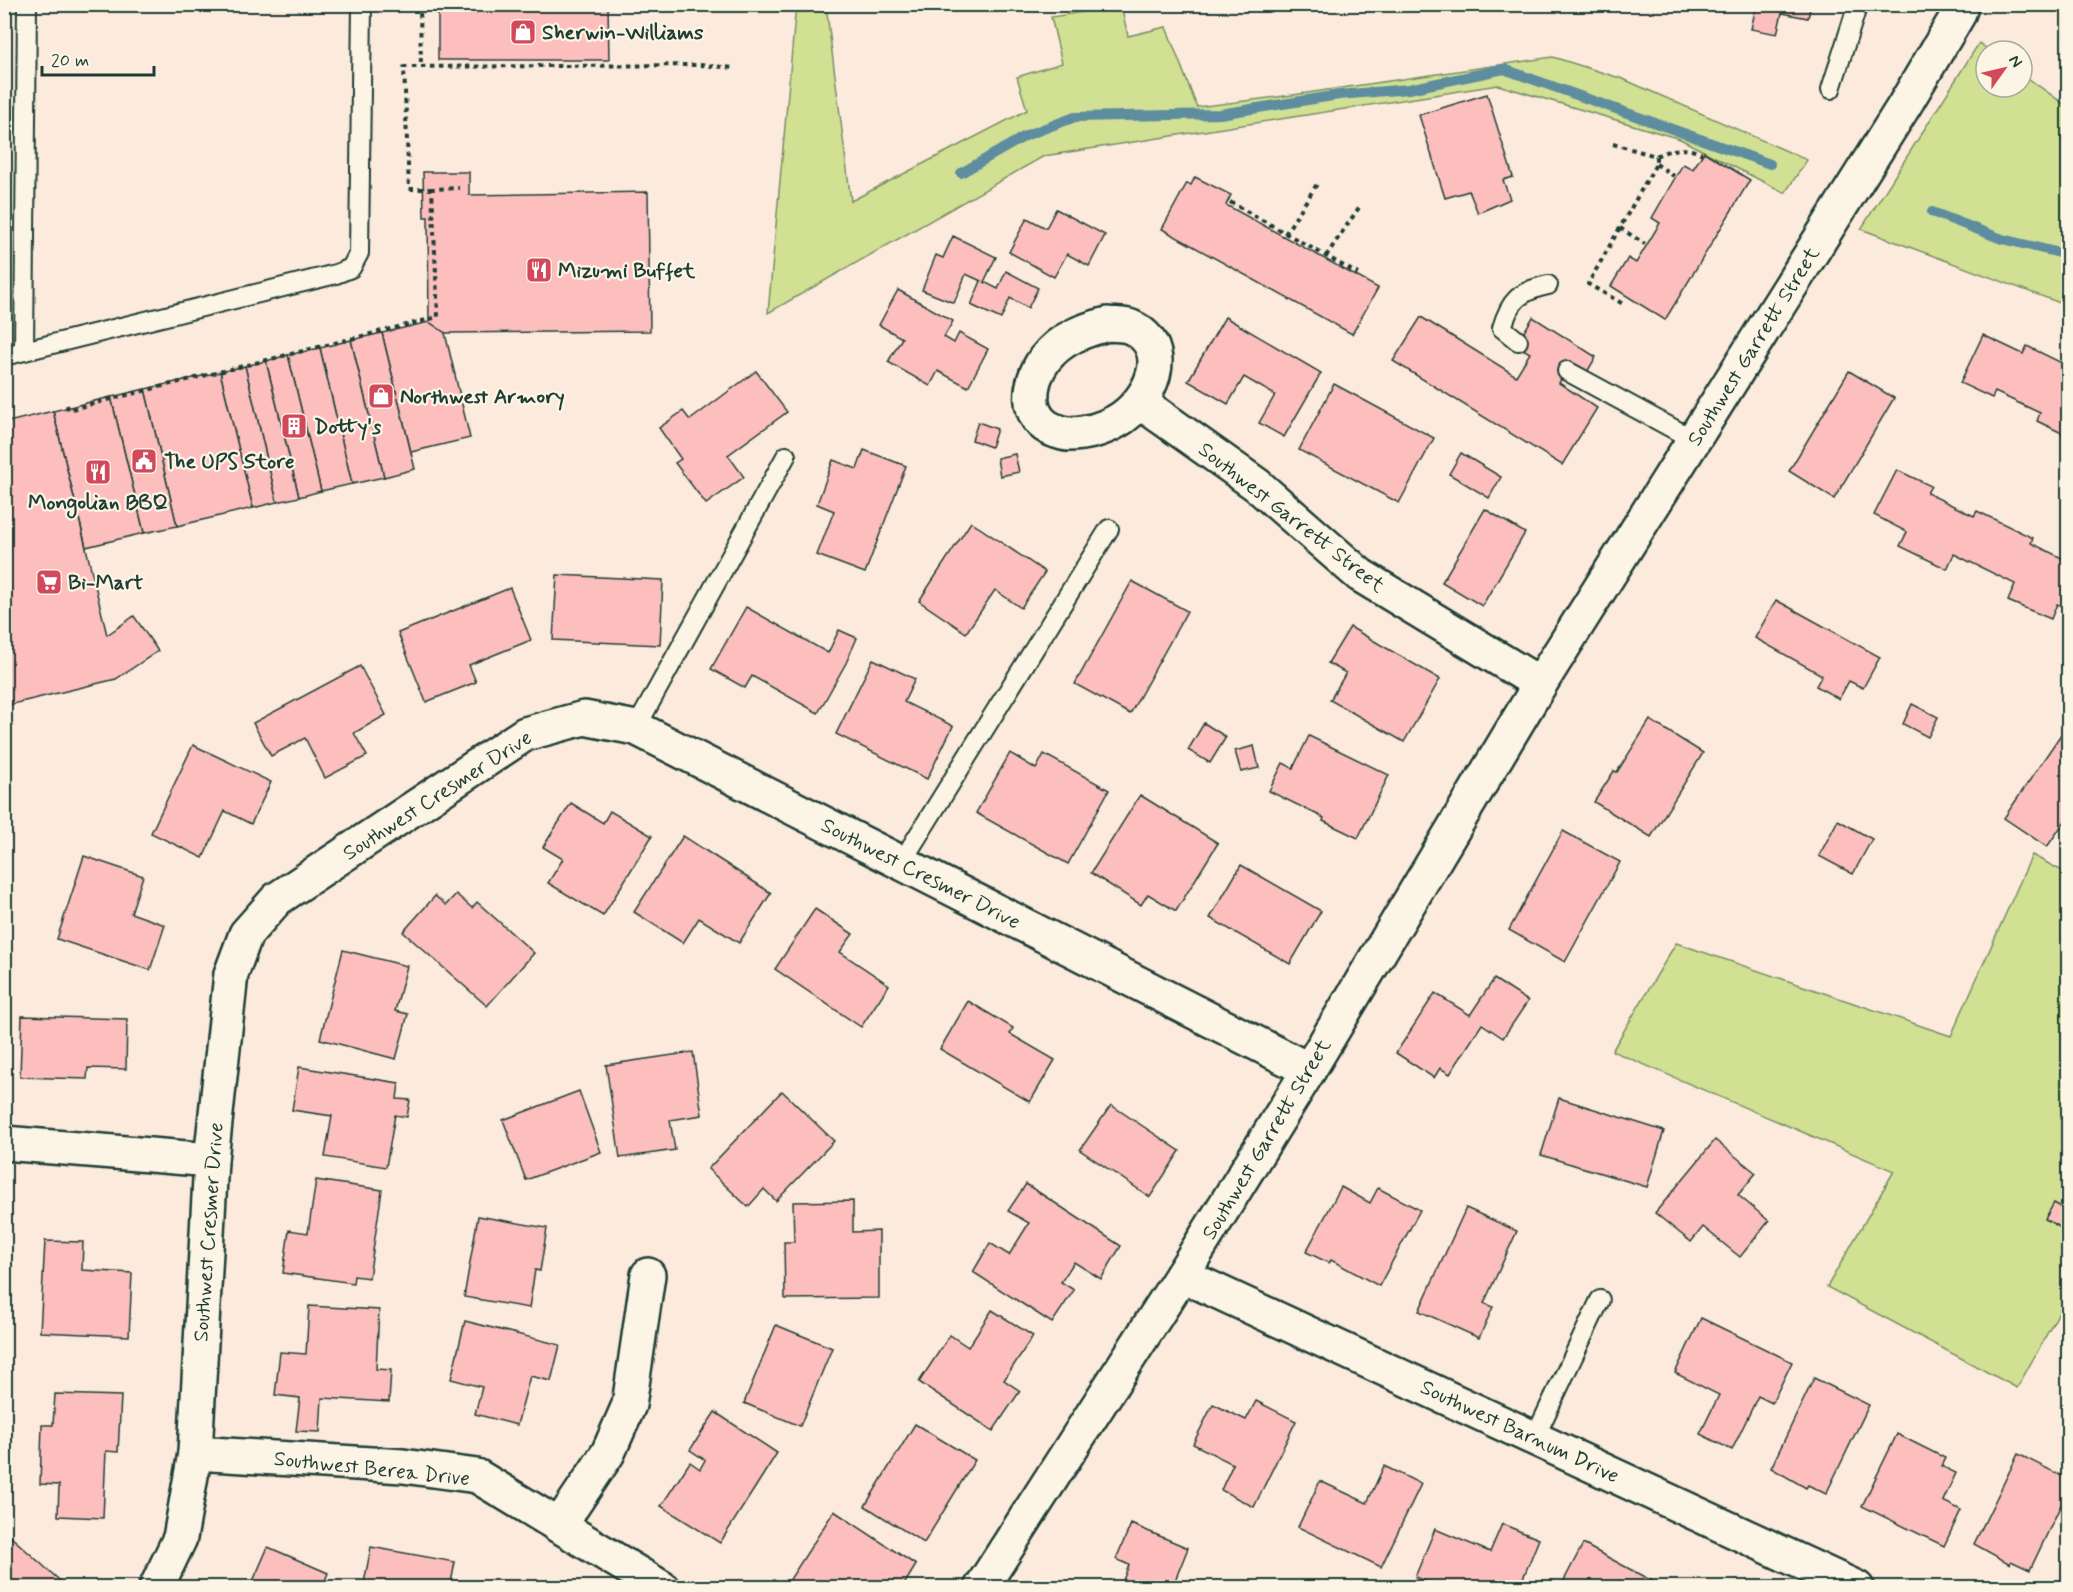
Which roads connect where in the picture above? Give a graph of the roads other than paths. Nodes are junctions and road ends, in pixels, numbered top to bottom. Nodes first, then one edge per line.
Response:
1 (27, 4) edge
2 (362, 4) edge
3 (1858, 4) edge
4 (1962, 4) edge
5 (1831, 89) dead end
6 (1548, 285) dead end
7 (1518, 341) dead end
8 (24, 351) junction
9 (4, 356) edge
10 (1567, 371) dead end
11 (1140, 402) dead end
12 (1694, 440) junction
13 (786, 456) dead end
14 (1109, 529) dead end
15 (1540, 684) junction
16 (636, 728) junction
17 (901, 863) junction
18 (1309, 1070) junction
19 (4, 1143) edge
20 (211, 1160) junction
21 (648, 1275) dead end
22 (1182, 1275) junction
23 (1600, 1300) dead end
24 (1535, 1437) junction
25 (195, 1453) junction
26 (559, 1526) junction
27 (156, 1587) edge
28 (662, 1587) edge
29 (981, 1587) edge
30 (1857, 1587) edge

1 - 8 lane
2 - 8 lane
3 - 5 lane
4 - 12 street, Southwest Garrett Street
6 - 7 lane
8 - 9 lane
10 - 12 lane
11 - 15 street, Southwest Garrett Street
12 - 15 street, Southwest Garrett Street
13 - 16 lane
14 - 17 lane
15 - 18 street, Southwest Garrett Street
16 - 17 street, Southwest Cresmer Drive
16 - 20 street, Southwest Cresmer Drive
17 - 18 street, Southwest Cresmer Drive
18 - 22 street, Southwest Garrett Street
19 - 20 street
20 - 25 street, Southwest Cresmer Drive
21 - 26 street
22 - 24 street, Southwest Barnum Drive
22 - 29 street, Southwest Garrett Street
23 - 24 lane
24 - 30 street, Southwest Barnum Drive
25 - 26 street, Southwest Berea Drive
25 - 27 street, Southwest Cresmer Drive
26 - 28 street, Southwest Berea Drive

